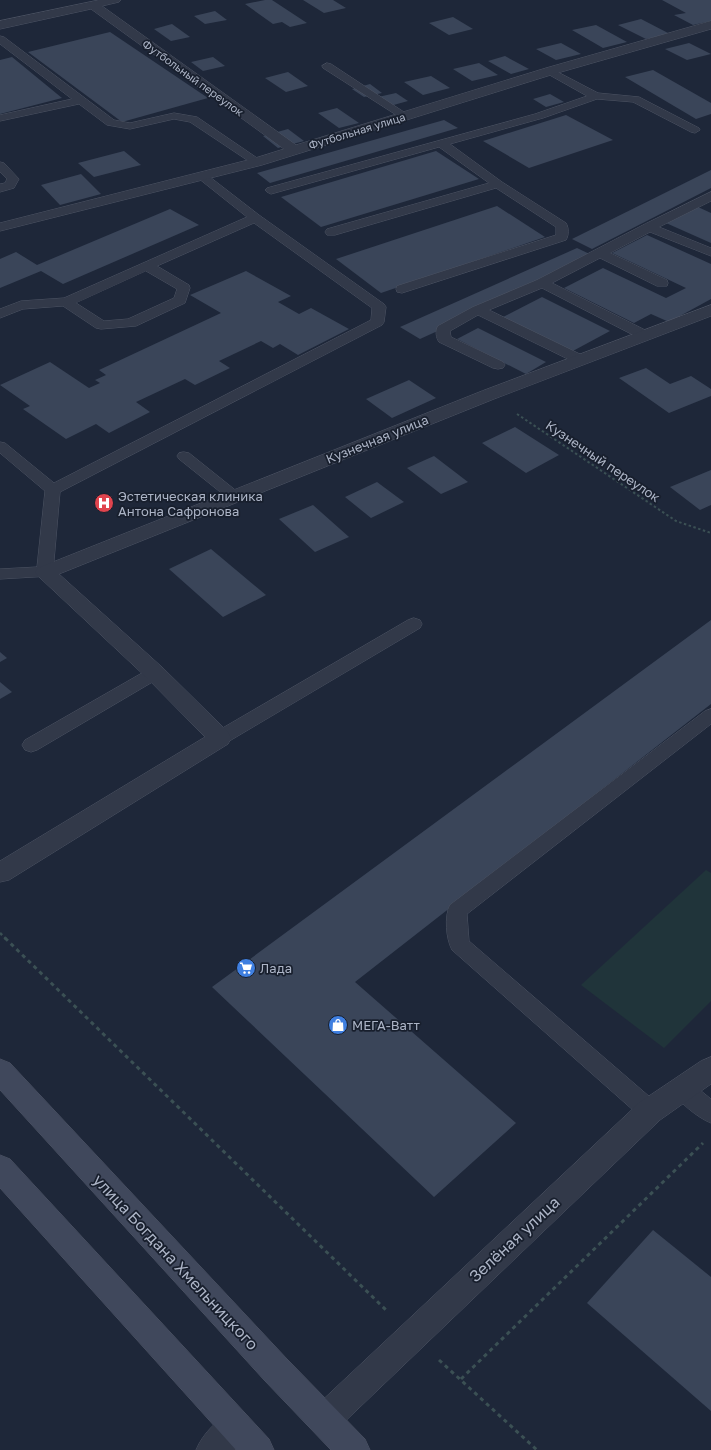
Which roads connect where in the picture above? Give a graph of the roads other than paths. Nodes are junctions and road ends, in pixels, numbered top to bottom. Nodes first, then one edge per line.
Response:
1 (112, 0) edge
2 (93, 5) junction
3 (0, 25) edge
4 (711, 25) edge
5 (0, 39) edge
6 (327, 66) dead end
7 (550, 71) junction
8 (596, 96) junction
9 (81, 100) junction
10 (405, 116) junction
11 (0, 118) edge
12 (695, 130) dead end
13 (441, 143) junction
14 (294, 150) junction
15 (257, 162) junction
16 (0, 165) edge
17 (202, 176) junction
18 (498, 184) junction
19 (0, 188) edge
20 (271, 190) dead end
21 (711, 196) edge
22 (696, 204) junction
23 (711, 210) edge
24 (255, 218) junction
25 (0, 226) edge
26 (649, 226) junction
27 (331, 232) dead end
28 (711, 252) edge
29 (600, 254) junction
30 (147, 266) junction
31 (542, 283) junction
32 (662, 283) dead end
33 (402, 288) dead end
34 (66, 302) junction
35 (478, 310) junction
36 (711, 310) edge
37 (0, 314) edge
38 (644, 336) junction
39 (581, 360) junction
40 (498, 366) dead end
41 (0, 446) edge
42 (184, 456) dead end
43 (53, 490) junction
44 (234, 496) junction
45 (45, 572) junction
46 (0, 574) edge
47 (414, 624) dead end
48 (155, 673) junction
49 (711, 715) edge
50 (220, 738) junction
51 (31, 745) dead end
52 (0, 873) edge
53 (711, 1069) edge
54 (0, 1071) edge
55 (682, 1089) junction
56 (650, 1111) junction
57 (711, 1112) edge
58 (0, 1168) edge
59 (325, 1419) junction
60 (236, 1426) junction
61 (212, 1450) edge
62 (258, 1450) edge
63 (354, 1450) edge

1 - 2 street
2 - 3 street
2 - 14 street, Футбольный переулок
4 - 7 street, Футбольная улица
5 - 9 lane
6 - 10 lane
7 - 8 lane
7 - 10 street, Футбольная улица
8 - 12 lane
8 - 13 lane
9 - 11 lane
9 - 15 lane
10 - 14 street, Футбольная улица
13 - 18 lane
13 - 20 lane
14 - 15 street, Футбольная улица
15 - 17 street, Футбольная улица
16 - 19 lane
17 - 24 lane
17 - 25 street, Футбольная улица
18 - 27 lane
18 - 33 lane
21 - 22 lane
22 - 23 lane
22 - 26 lane
24 - 30 lane
24 - 43 lane
26 - 28 lane
26 - 29 lane
29 - 31 lane
29 - 32 lane
30 - 34 lane
30 - 34 lane
31 - 35 lane
31 - 38 lane
34 - 37 lane
35 - 39 lane
35 - 40 lane
36 - 38 street, Кузнечная улица
38 - 39 street, Кузнечная улица
39 - 44 street, Кузнечная улица
41 - 43 lane
42 - 44 lane
43 - 45 lane
44 - 45 street, Кузнечная улица
45 - 46 lane
45 - 48 street
47 - 50 lane
48 - 50 street
48 - 51 lane
49 - 56 lane
50 - 52 street
53 - 55 street, Зелёная улица
54 - 59 main road, улица Богдана Хмельницкого
55 - 56 street, Зелёная улица
55 - 57 lane
56 - 59 street, Зелёная улица
58 - 60 main road
59 - 63 main road, улица Богдана Хмельницкого
60 - 61 street
60 - 62 main road

